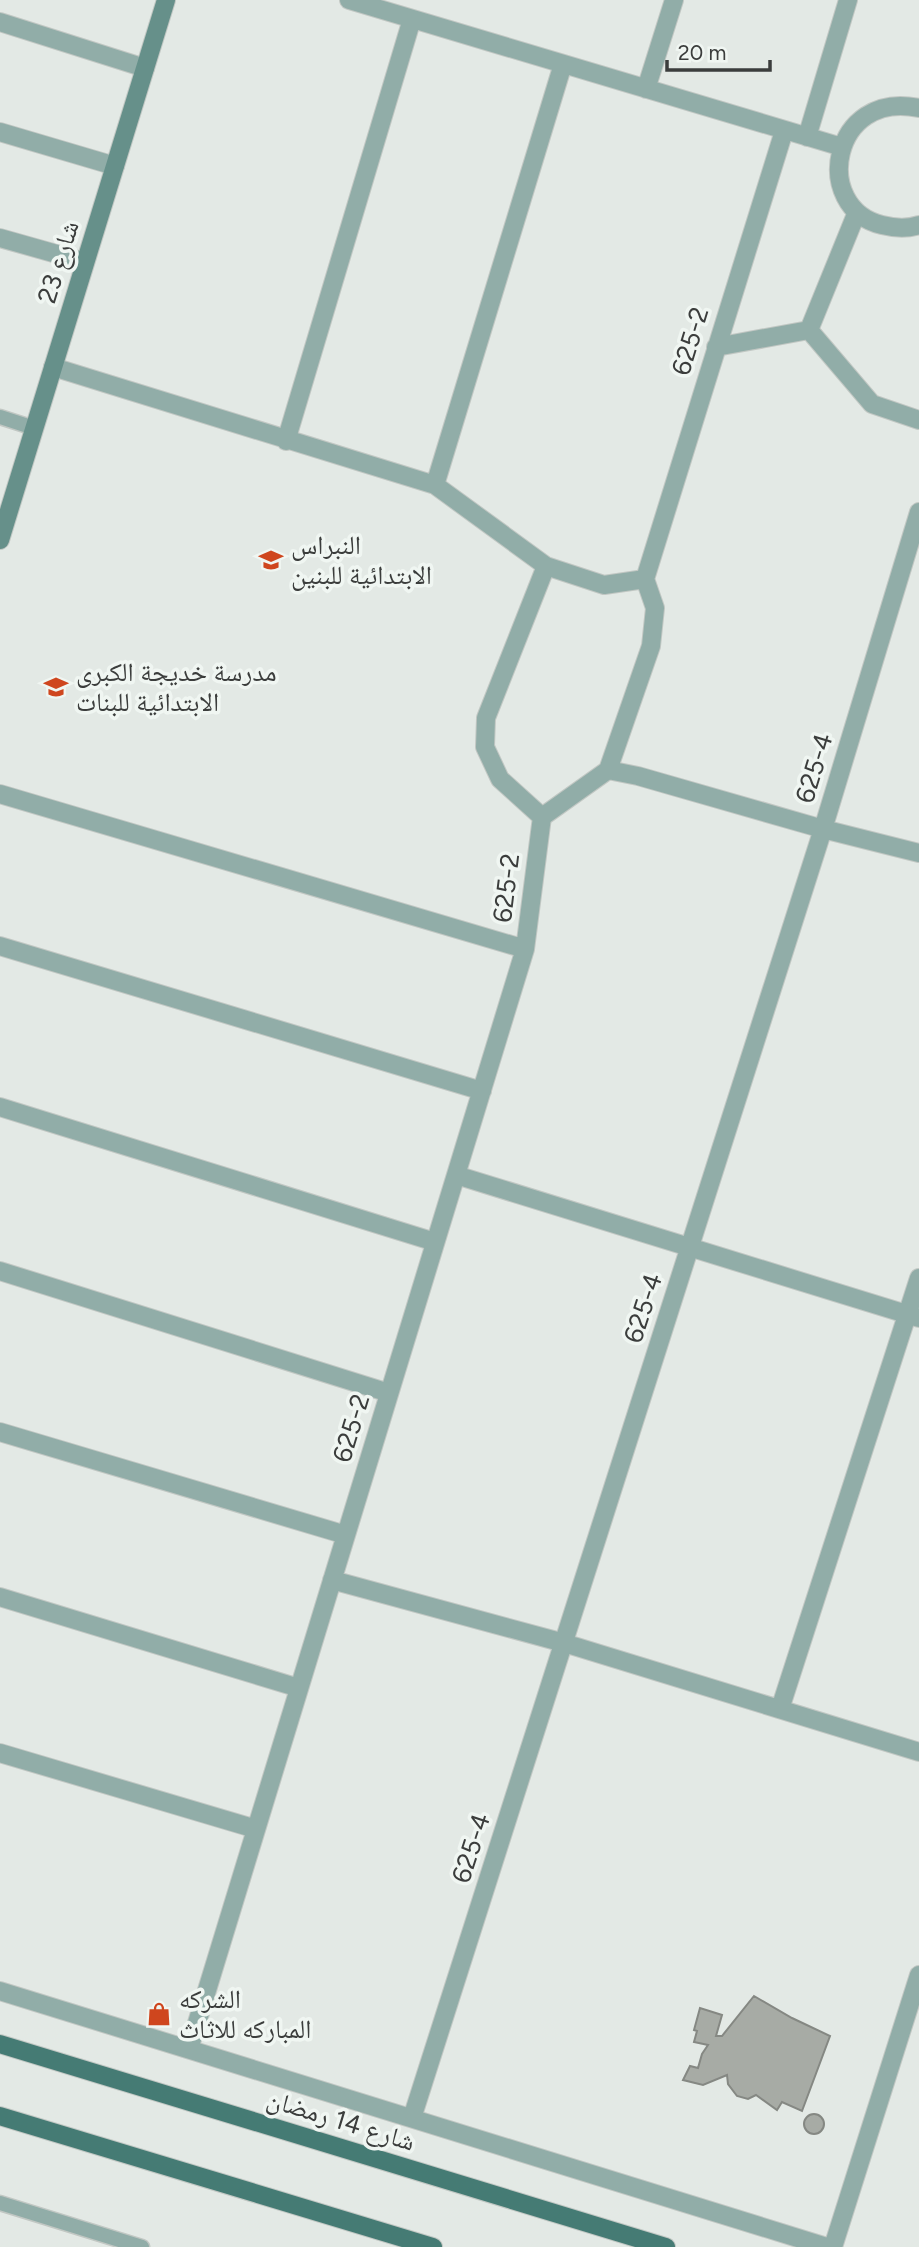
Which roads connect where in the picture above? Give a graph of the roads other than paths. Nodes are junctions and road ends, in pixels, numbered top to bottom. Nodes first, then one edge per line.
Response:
1 (166, 0) edge
2 (349, 0) edge
3 (674, 0) edge
4 (848, 0) edge
5 (412, 19) junction
6 (0, 22) edge
7 (563, 64) junction
8 (145, 68) junction
9 (646, 89) junction
10 (919, 108) edge
11 (784, 131) junction
12 (0, 132) edge
13 (807, 137) junction
14 (842, 146) junction
15 (115, 166) junction
16 (857, 212) junction
17 (919, 225) edge
18 (0, 238) edge
19 (85, 262) junction
20 (809, 330) junction
21 (716, 347) junction
22 (53, 367) junction
23 (0, 417) edge
24 (919, 420) edge
25 (34, 428) junction
26 (286, 440) junction
27 (435, 485) junction
28 (919, 512) edge
29 (0, 540) edge
30 (546, 566) junction
31 (645, 579) junction
32 (608, 770) junction
33 (0, 794) edge
34 (542, 817) junction
35 (823, 829) junction
36 (919, 853) edge
37 (0, 946) edge
38 (525, 950) junction
39 (482, 1091) junction
40 (0, 1107) edge
41 (456, 1175) junction
42 (435, 1242) junction
43 (690, 1248) junction
44 (0, 1271) edge
45 (919, 1278) edge
46 (913, 1316) edge
47 (390, 1393) junction
48 (0, 1432) edge
49 (346, 1535) junction
50 (332, 1580) junction
51 (0, 1597) edge
52 (564, 1643) junction
53 (299, 1688) junction
54 (779, 1709) junction
55 (919, 1752) edge
56 (0, 1753) edge
57 (256, 1829) junction
58 (919, 1975) edge
59 (0, 1991) edge
60 (0, 2043) edge
61 (189, 2049) junction
62 (0, 2116) edge
63 (412, 2118) junction
64 (0, 2203) edge
65 (142, 2247) edge
66 (433, 2247) edge
67 (666, 2247) edge
68 (827, 2247) edge
69 (833, 2247) edge

1 - 8 street, شارع 23
2 - 5 street
3 - 9 street
4 - 13 street
5 - 7 street
5 - 26 street
6 - 8 street
7 - 9 street
7 - 27 street
8 - 15 street, شارع 23
9 - 11 street
10 - 14 street
11 - 13 street
11 - 21 street, 625-2
12 - 15 street
13 - 14 street
14 - 16 street
15 - 19 street, شارع 23
16 - 17 street
16 - 20 street
18 - 19 street
19 - 22 street, شارع 23
20 - 21 street
20 - 24 street
21 - 31 street, 625-2
22 - 25 street, شارع 23
22 - 26 street
23 - 25 lane
25 - 29 street, شارع 23
26 - 27 street
27 - 30 street
28 - 35 street, 625-4
30 - 31 street
30 - 34 street
31 - 32 street
32 - 34 street
32 - 35 street
33 - 38 street
34 - 38 street, 625-2
35 - 36 street
35 - 43 street, 625-4
37 - 39 street
38 - 39 street, 625-2
39 - 41 street, 625-2
40 - 42 street
41 - 42 street, 625-2
41 - 43 street
42 - 47 street, 625-2
43 - 46 street
43 - 52 street, 625-4
44 - 47 street
45 - 46 street
46 - 54 street
47 - 49 street, 625-2
48 - 49 street
49 - 50 street, 625-2
50 - 52 street
50 - 53 street, 625-2
51 - 53 street
52 - 54 street
52 - 63 street, 625-4
53 - 57 street, 625-2
54 - 55 street
56 - 57 street
57 - 61 street, 625-2
58 - 69 street
59 - 61 street
60 - 67 main road, شارع 14 رمضان
61 - 63 street
62 - 66 main road
63 - 68 street
64 - 65 lane

